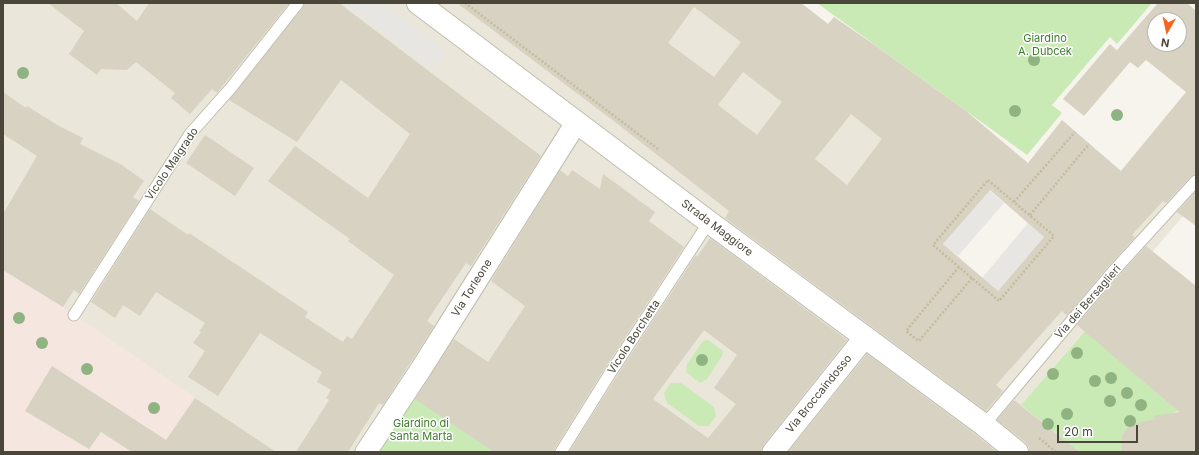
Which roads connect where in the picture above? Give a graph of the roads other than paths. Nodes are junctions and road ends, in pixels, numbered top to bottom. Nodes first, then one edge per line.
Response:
1 (298, 3) edge
2 (418, 3) edge
3 (576, 123) junction
4 (1196, 181) edge
5 (709, 222) junction
6 (74, 315) dead end
7 (865, 337) junction
8 (984, 425) junction
9 (366, 452) edge
10 (561, 452) edge
11 (773, 452) edge
12 (1017, 452) edge

1 - 6 lane, Vicolo Malgrado
2 - 3 street, Strada Maggiore
3 - 5 street, Strada Maggiore
3 - 9 street, Via Torleone
4 - 8 lane, Via dei Bersaglieri
5 - 7 street, Strada Maggiore
5 - 10 lane, Vicolo Borchetta
7 - 8 street, Strada Maggiore
7 - 11 street, Via Broccaindosso
8 - 12 street, Strada Maggiore

